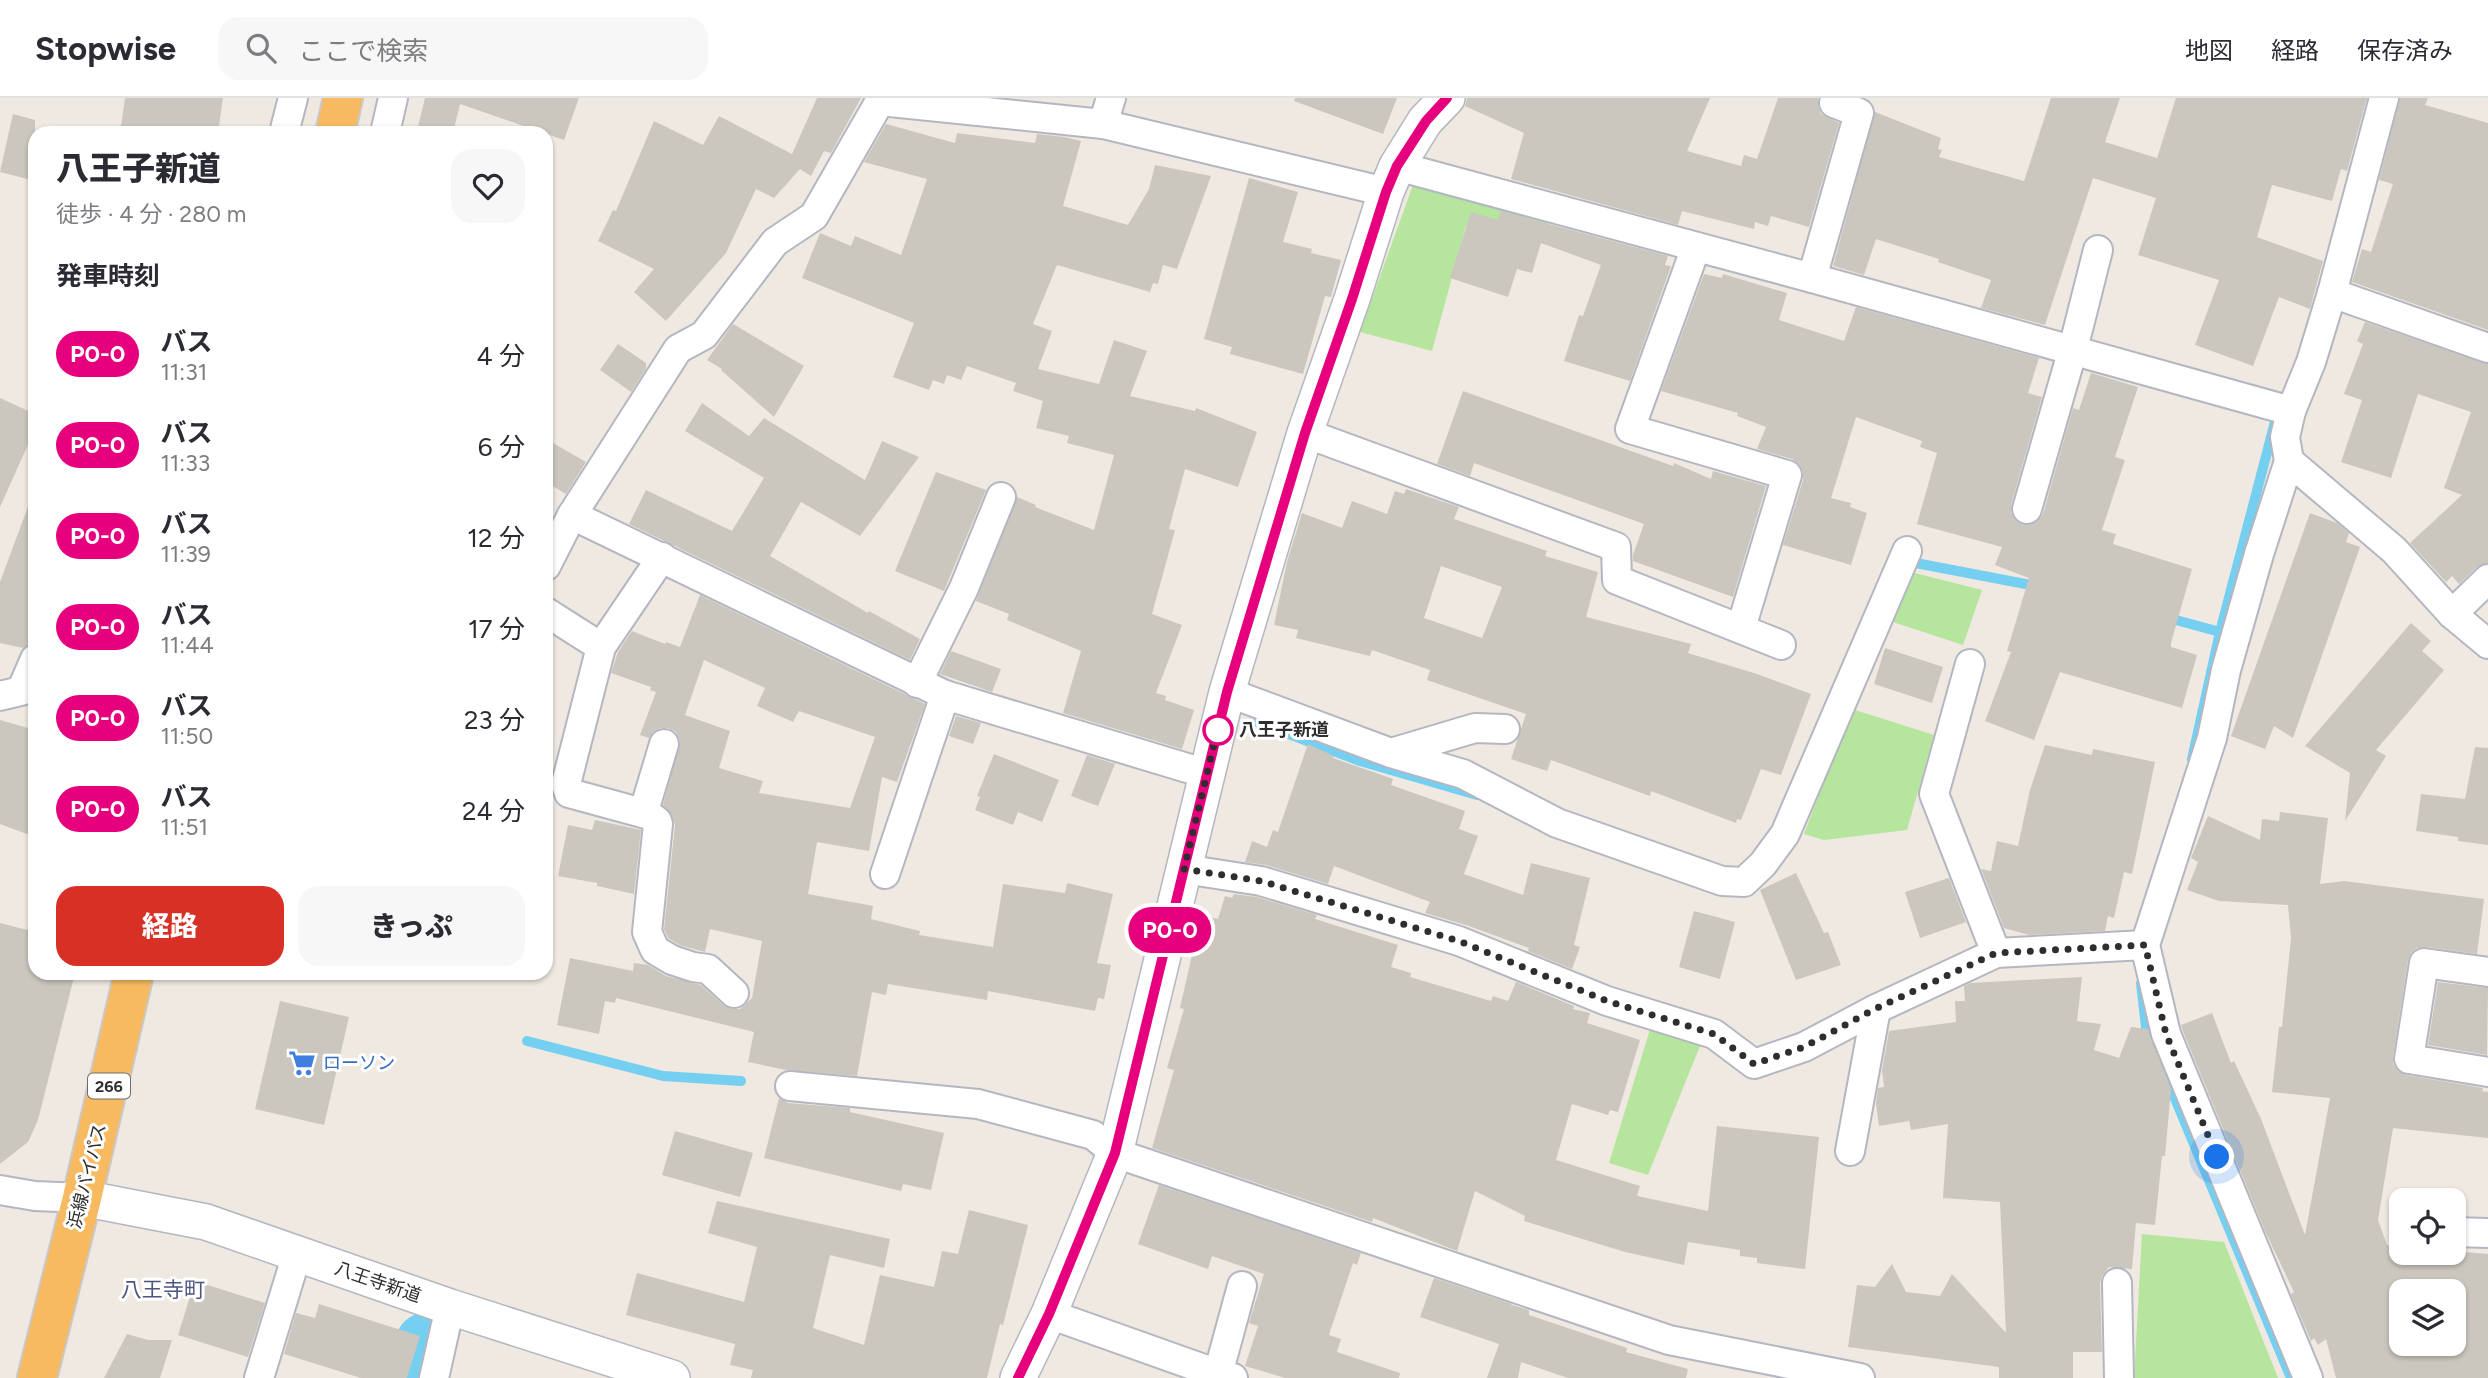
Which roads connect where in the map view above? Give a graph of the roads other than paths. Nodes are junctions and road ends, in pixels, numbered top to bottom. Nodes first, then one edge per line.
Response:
1 (293, 98) edge
2 (343, 98) edge
3 (393, 98) edge
4 (1447, 98) edge
5 (2384, 98) edge
6 (879, 100) edge
7 (1834, 103) dead end
8 (1107, 111) edge
9 (286, 126) edge
10 (337, 126) edge
11 (387, 126) edge
12 (1392, 179) junction
13 (1696, 247) junction
14 (2098, 250) dead end
15 (1812, 278) junction
16 (2332, 293) junction
17 (2488, 348) edge
18 (2073, 349) junction
19 (2291, 411) junction
20 (1305, 433) junction
21 (2289, 461) junction
22 (1001, 497) dead end
23 (2027, 509) dead end
24 (572, 515) junction
25 (1907, 551) dead end
26 (553, 552) edge
27 (662, 557) junction
28 (2488, 579) edge
29 (2452, 614) junction
30 (553, 616) edge
31 (1741, 628) junction
32 (2488, 644) edge
33 (1781, 645) dead end
34 (601, 647) junction
35 (1970, 664) dead end
36 (28, 675) edge
37 (917, 683) junction
38 (1227, 692) junction
39 (946, 695) junction
40 (0, 696) edge
41 (1505, 729) dead end
42 (664, 744) dead end
43 (1391, 753) junction
44 (1207, 774) junction
45 (646, 814) junction
46 (1184, 869) junction
47 (885, 874) dead end
48 (2145, 945) junction
49 (1996, 953) junction
50 (2488, 972) edge
51 (132, 980) edge
52 (734, 993) dead end
53 (1875, 1009) junction
54 (2488, 1072) edge
55 (790, 1086) dead end
56 (1850, 1151) dead end
57 (1115, 1153) junction
58 (0, 1190) edge
59 (82, 1198) junction
60 (2466, 1232) edge
61 (2488, 1233) edge
62 (297, 1254) junction
63 (2117, 1283) dead end
64 (1242, 1286) dead end
65 (450, 1307) junction
66 (1049, 1314) junction
67 (1225, 1376) edge
68 (37, 1378) edge
69 (259, 1378) edge
70 (434, 1378) edge
71 (672, 1378) edge
72 (1018, 1378) edge
73 (1860, 1378) edge
74 (2119, 1378) edge
75 (2308, 1378) edge

1 - 9 street
2 - 10 highway
3 - 11 street
4 - 12 street
5 - 16 street
6 - 8 street
6 - 24 street
7 - 15 street
8 - 12 street
12 - 13 street
12 - 20 street
13 - 15 street
13 - 31 street
14 - 18 street
15 - 18 street
16 - 17 street
16 - 19 street
18 - 19 street
18 - 23 street
19 - 21 street
20 - 31 street
20 - 38 street
21 - 29 street
21 - 48 street
22 - 37 street
24 - 26 street
24 - 27 street
25 - 43 street
27 - 34 street
27 - 37 street
28 - 29 street
29 - 32 street
30 - 34 street
31 - 33 street
34 - 45 street
35 - 49 street
36 - 40 street
37 - 39 street
38 - 43 street
38 - 44 street
39 - 44 street
39 - 47 street
41 - 43 street
42 - 45 street
44 - 46 street
45 - 52 street
46 - 53 street
46 - 57 street
48 - 49 street
48 - 75 street
49 - 53 street
50 - 54 street
51 - 59 highway, 浜線バイパス / 266
53 - 56 street
55 - 57 street
57 - 66 street
57 - 73 street
58 - 59 street
59 - 62 street, 八王寺新道
59 - 68 highway, 浜線バイパス / 266
60 - 61 street
62 - 65 street, 八王寺新道
62 - 69 street
63 - 74 street
64 - 67 street
65 - 70 street
65 - 71 street, 八王寺新道
66 - 67 street
66 - 72 street

